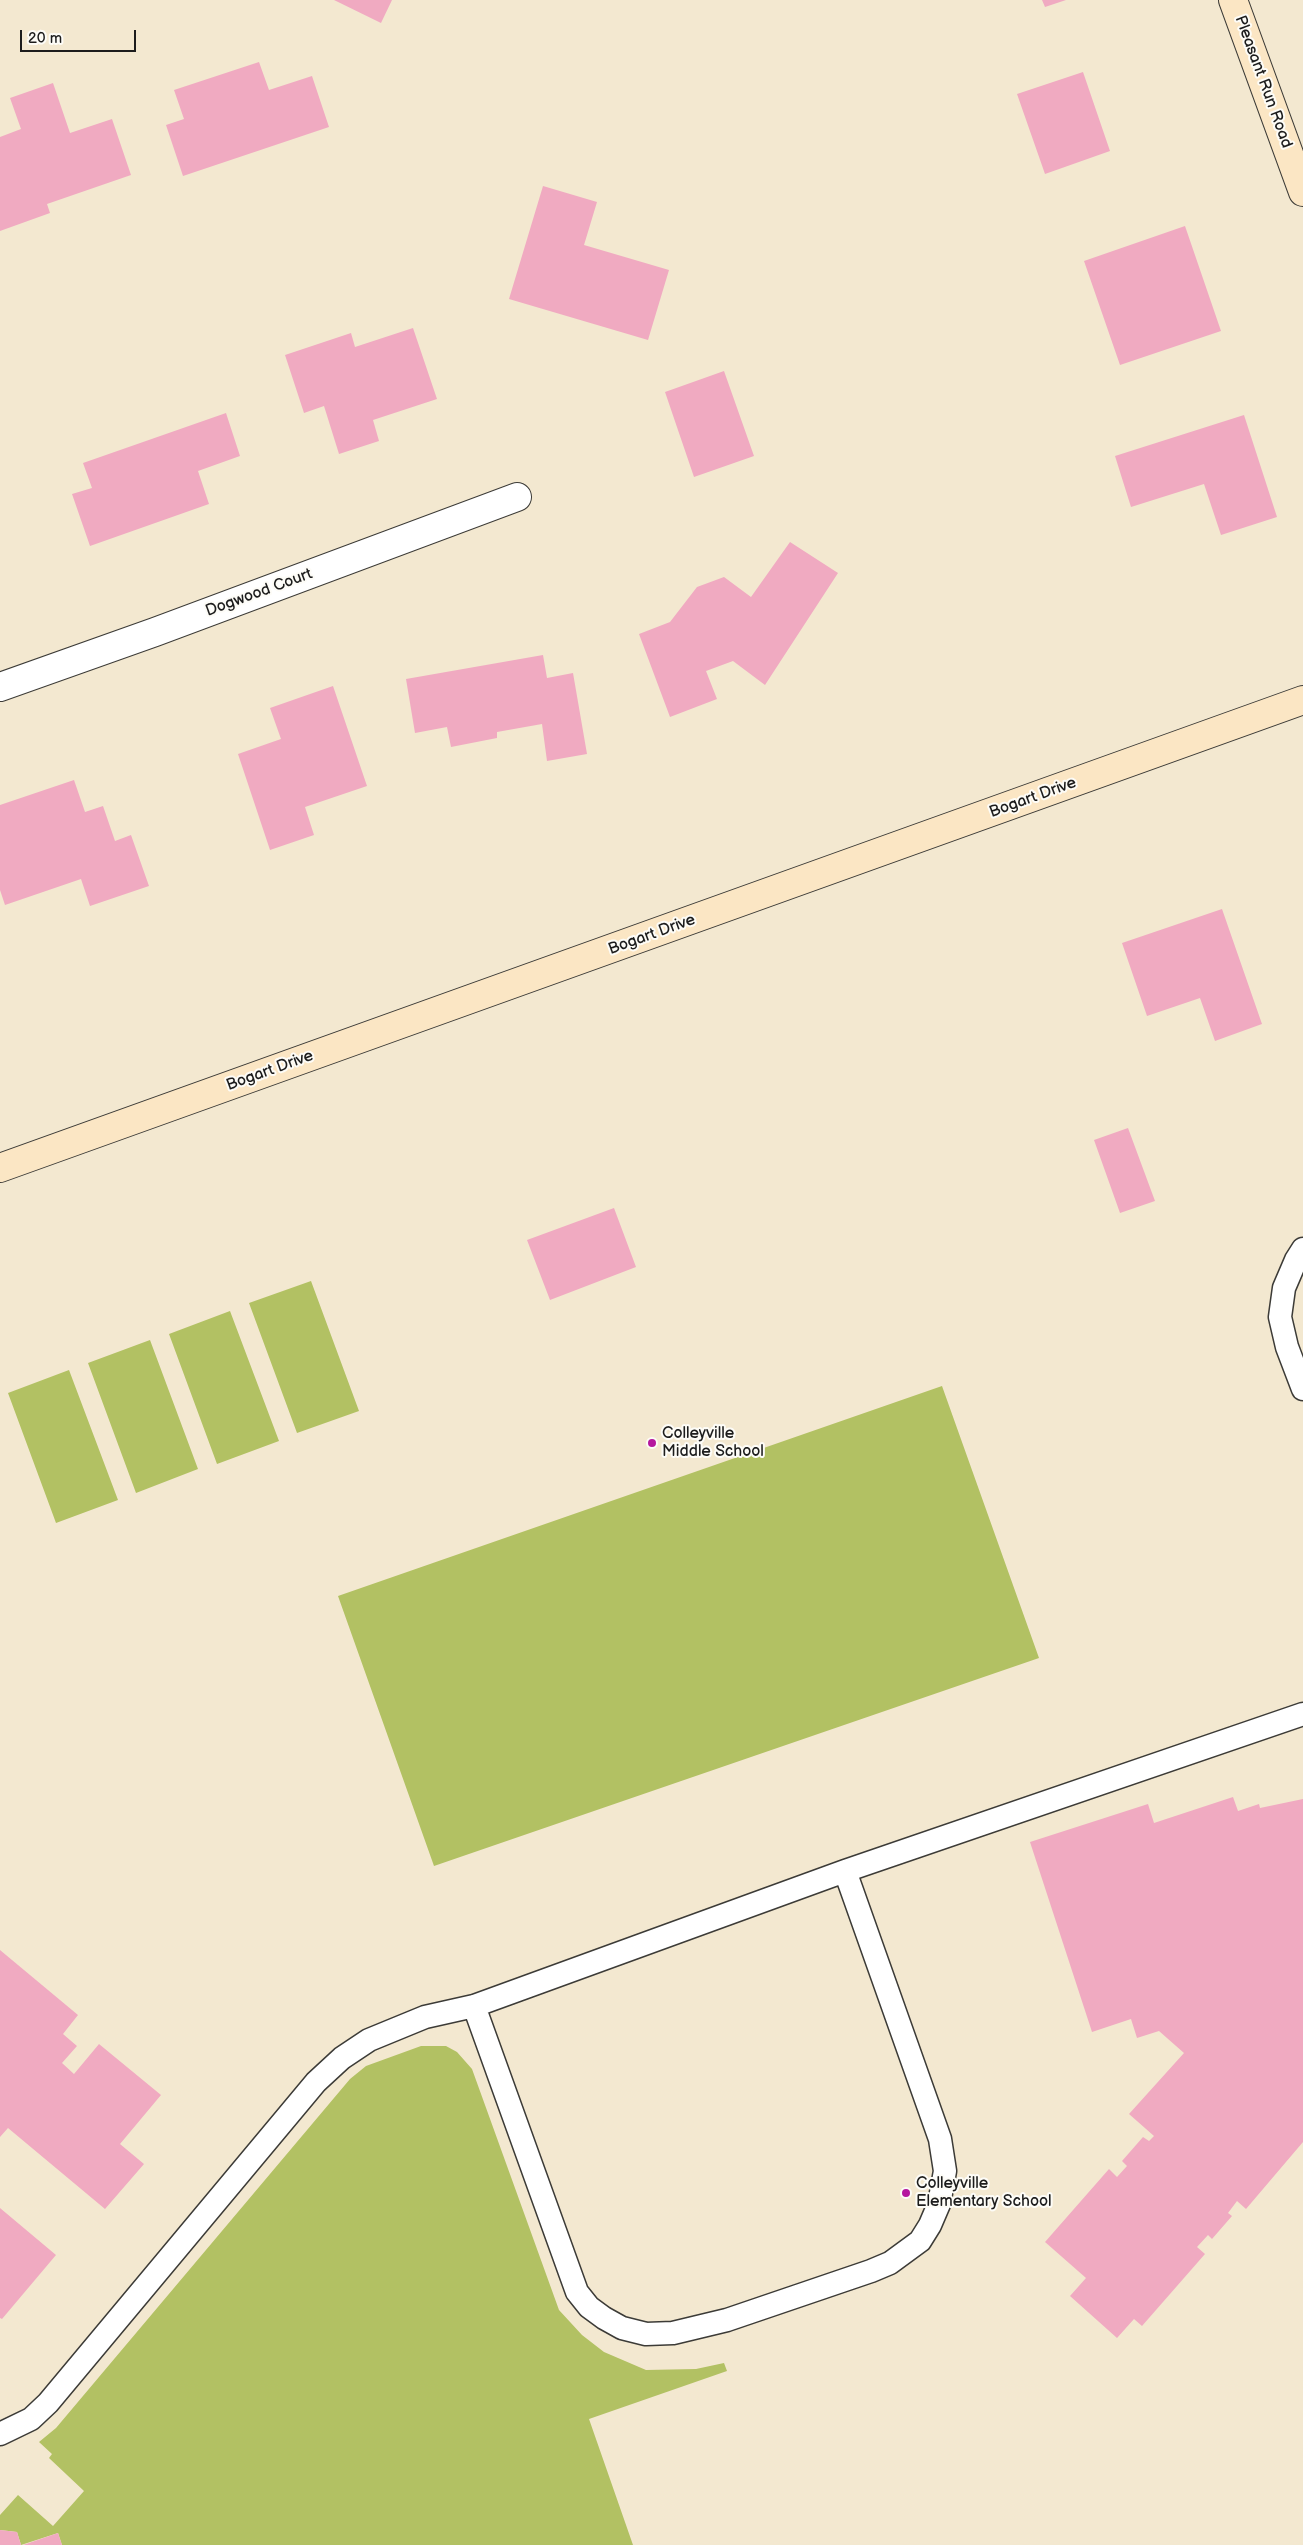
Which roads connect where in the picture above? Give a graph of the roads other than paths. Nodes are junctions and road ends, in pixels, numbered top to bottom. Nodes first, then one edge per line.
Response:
1 (1233, 0) edge
2 (1303, 192) edge
3 (517, 496) dead end
4 (0, 687) edge
5 (1303, 700) edge
6 (0, 1168) edge
7 (1303, 1250) edge
8 (1303, 1389) edge
9 (1303, 1714) edge
10 (846, 1871) junction
11 (474, 2006) junction
12 (0, 2434) edge

1 - 2 street, Pleasant Run Road
3 - 4 street, Dogwood Court
5 - 6 street, Bogart Drive
7 - 8 lane
9 - 10 lane
10 - 11 lane
10 - 11 lane
11 - 12 lane

